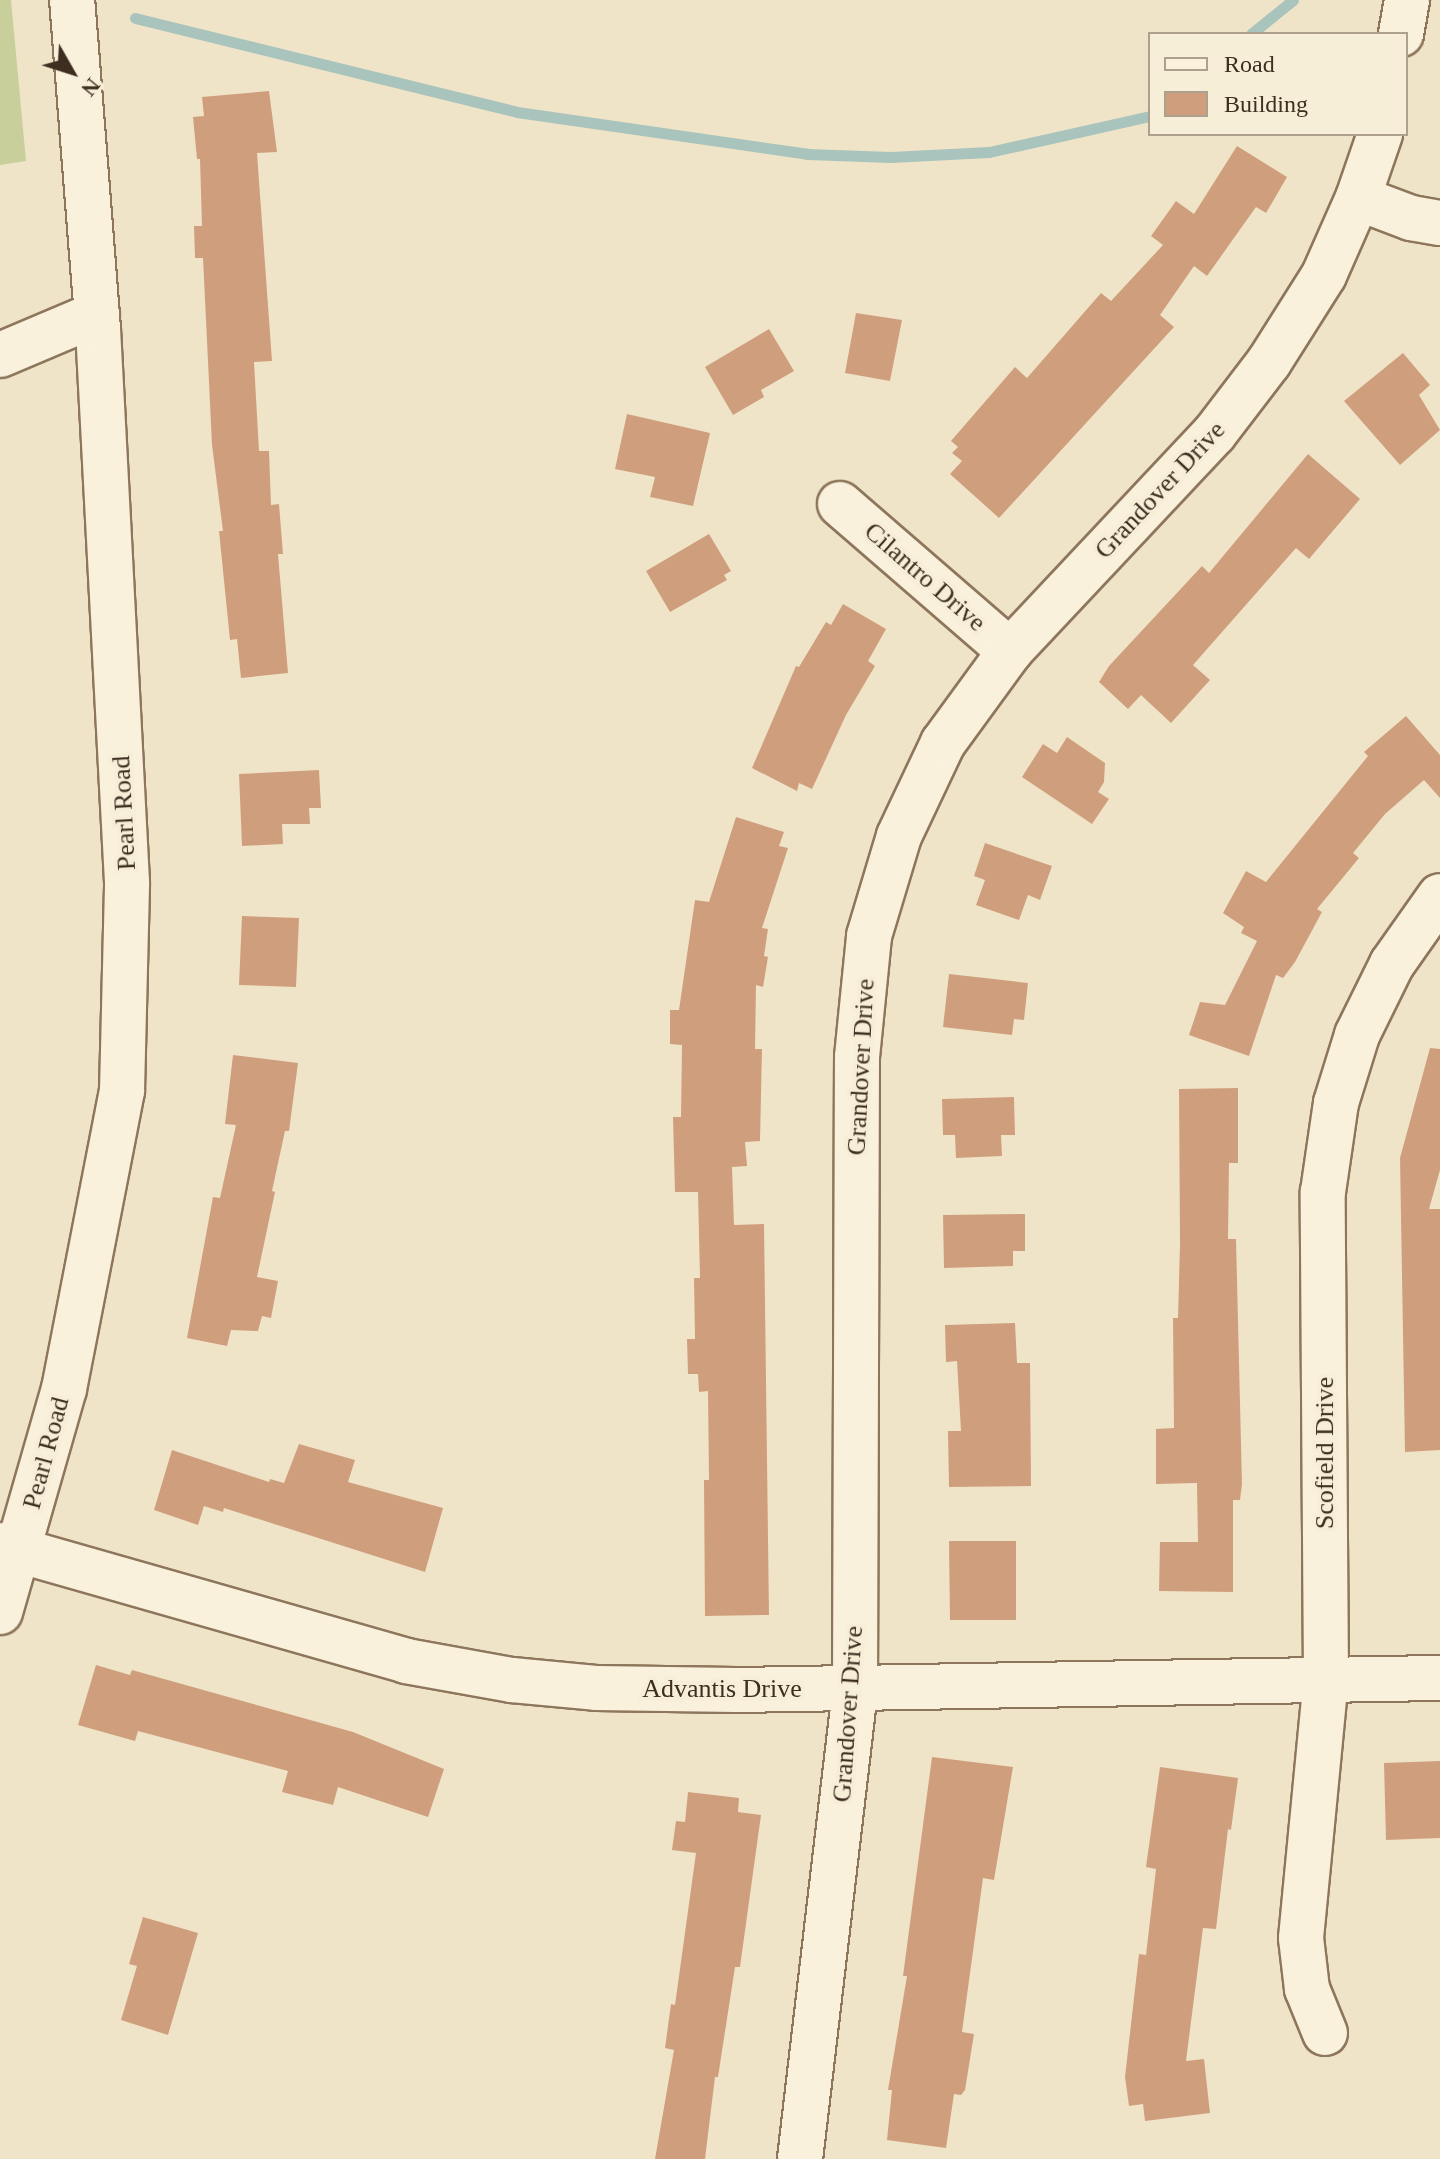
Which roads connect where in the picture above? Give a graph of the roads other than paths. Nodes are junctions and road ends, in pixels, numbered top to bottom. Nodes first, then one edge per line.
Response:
1 (72, 0) edge
2 (1407, 0) edge
3 (1401, 32) edge
4 (1379, 136) edge
5 (1358, 198) junction
6 (1440, 223) edge
7 (97, 314) junction
8 (0, 355) edge
9 (840, 504) dead end
10 (1010, 651) junction
11 (1440, 896) edge
12 (10, 1547) edge
13 (0, 1612) edge
14 (1440, 1678) edge
15 (1326, 1679) junction
16 (855, 1689) junction
17 (1325, 2033) dead end
18 (800, 2159) edge

1 - 7 street, Pearl Road
2 - 3 street
4 - 5 street, Grandover Drive
5 - 6 street
5 - 10 street, Grandover Drive
7 - 8 street
7 - 12 street, Pearl Road
9 - 10 street, Cilantro Drive
10 - 16 street, Grandover Drive
11 - 15 street, Scofield Drive
12 - 13 street, Pearl Road
12 - 16 street, Advantis Drive
14 - 15 street, Advantis Drive
15 - 16 street, Advantis Drive
15 - 17 street, Scofield Drive
16 - 18 street, Grandover Drive

